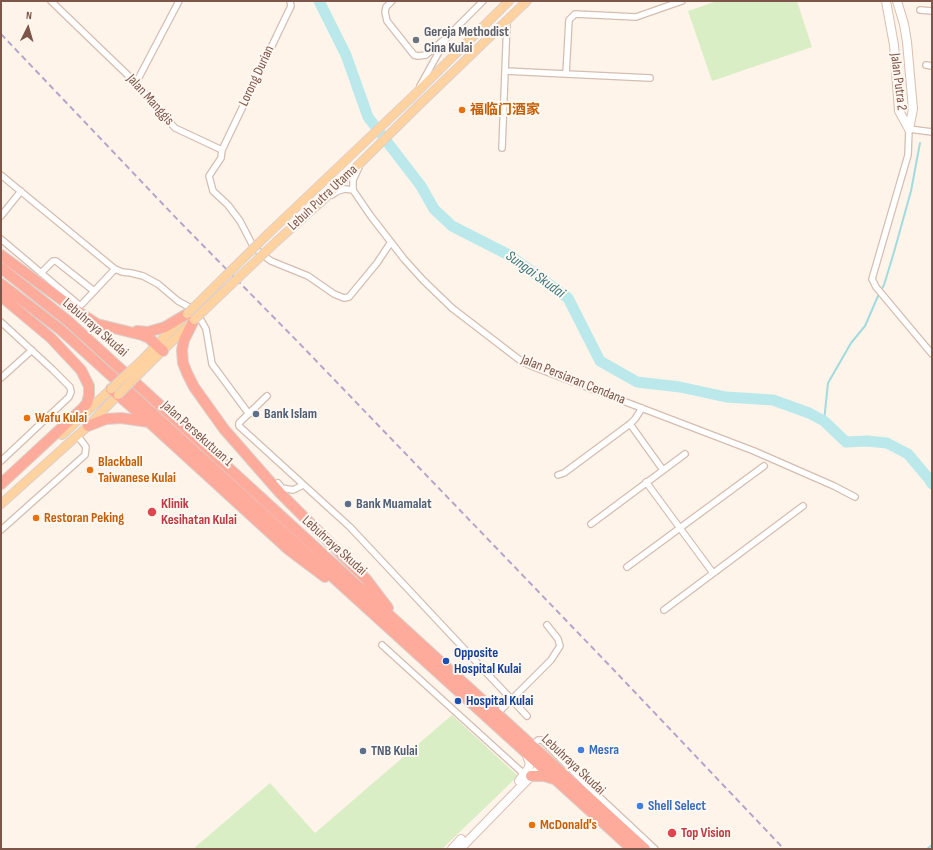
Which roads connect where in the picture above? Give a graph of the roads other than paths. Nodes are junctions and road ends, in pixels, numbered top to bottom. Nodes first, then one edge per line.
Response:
1 (179, 1) edge
2 (290, 1) edge
3 (392, 1) edge
4 (483, 1) edge
5 (509, 1) edge
6 (527, 1) edge
7 (682, 1) edge
8 (886, 1) edge
9 (897, 1) edge
10 (54, 2) edge
11 (920, 10) dead end
12 (932, 11) edge
13 (507, 21) junction
14 (447, 37) junction
15 (505, 71) junction
16 (566, 74) junction
17 (650, 78) dead end
18 (136, 83) junction
19 (414, 95) junction
20 (908, 129) junction
21 (932, 132) edge
22 (502, 148) dead end
23 (222, 150) junction
24 (363, 160) junction
25 (1, 175) edge
26 (353, 190) junction
27 (21, 191) junction
28 (323, 200) junction
29 (1, 216) edge
30 (1, 240) edge
31 (391, 242) junction
32 (1, 255) edge
33 (1, 268) edge
34 (115, 269) junction
35 (41, 273) junction
36 (1, 284) edge
37 (56, 291) junction
38 (94, 291) junction
39 (1, 296) edge
40 (190, 318) junction
41 (1, 322) edge
42 (127, 331) junction
43 (160, 347) junction
44 (32, 350) junction
45 (932, 354) edge
46 (1, 378) edge
47 (115, 392) junction
48 (267, 396) dead end
49 (642, 408) junction
50 (249, 414) junction
51 (149, 422) junction
52 (630, 424) junction
53 (88, 426) junction
54 (77, 435) junction
55 (242, 448) junction
56 (685, 454) dead end
57 (1, 462) edge
58 (764, 466) dead end
59 (664, 470) junction
60 (558, 476) dead end
61 (3, 481) edge
62 (646, 482) junction
63 (303, 485) junction
64 (1, 488) edge
65 (855, 497) dead end
66 (1, 504) edge
67 (803, 506) dead end
68 (590, 524) dead end
69 (680, 528) junction
70 (1, 530) edge
71 (627, 567) dead end
72 (713, 573) junction
73 (370, 610) junction
74 (664, 610) dead end
75 (547, 625) dead end
76 (404, 628) junction
77 (382, 645) dead end
78 (512, 699) junction
79 (497, 714) junction
80 (527, 716) dead end
81 (522, 737) junction
82 (528, 748) junction
83 (541, 766) junction
84 (528, 775) junction
85 (556, 780) junction
86 (452, 849) edge
87 (460, 849) edge
88 (632, 849) edge
89 (644, 849) edge
90 (655, 849) edge

1 - 18 street
2 - 23 street, Lorong Durian
3 - 14 street
4 - 14 street
5 - 19 main road, Lebuh Putra Utama
6 - 13 main road, Lebuh Putra Utama
7 - 16 street
8 - 20 street, Jalan Putra 2
9 - 20 street, Jalan Putra 2
10 - 18 street, Jalan Manggis
11 - 12 street
13 - 15 street
13 - 24 main road, Lebuh Putra Utama
14 - 19 street
15 - 16 street
15 - 22 street
16 - 17 street
18 - 23 street, Jalan Manggis
19 - 40 main road, Lebuh Putra Utama, bridge
20 - 21 street
20 - 45 street
23 - 31 street
24 - 26 street
24 - 28 main road, Lebuh Putra Utama
25 - 27 street
26 - 28 street
26 - 31 street, Jalan Persiaran Cendana
27 - 29 street
27 - 34 street
28 - 40 main road, Lebuh Putra Utama, bridge
30 - 35 street
31 - 49 street, Jalan Persiaran Cendana
32 - 37 highway
33 - 76 highway, Lebuhraya Skudai
34 - 38 street
34 - 50 street
35 - 37 street
35 - 38 street
36 - 73 highway, Jalan Persekutuan 1
37 - 38 street
37 - 42 highway
39 - 61 highway
40 - 42 highway
40 - 43 main road, Lebuh Putra Utama
40 - 55 highway
41 - 44 street
42 - 43 highway
43 - 47 main road, Lebuh Putra Utama, bridge
44 - 46 street
44 - 57 street
47 - 51 highway
47 - 53 main road
47 - 64 main road
48 - 50 street
49 - 52 street
49 - 65 street, Jalan Persiaran Cendana
50 - 63 street
51 - 53 highway
51 - 73 highway
52 - 59 street
52 - 60 street
53 - 54 main road
54 - 66 main road
54 - 70 street
55 - 63 street
55 - 76 highway
56 - 59 street
58 - 69 street
59 - 62 street
62 - 68 street
62 - 69 street
63 - 78 street
67 - 72 street
69 - 71 street
69 - 72 street
72 - 74 street
73 - 82 highway, Lebuhraya Skudai
75 - 78 street
76 - 79 highway, Lebuhraya Skudai
77 - 84 street
78 - 79 street
78 - 80 street
79 - 81 highway, Lebuhraya Skudai
81 - 82 highway, Lebuhraya Skudai
81 - 83 street
82 - 83 highway, Lebuhraya Skudai
82 - 84 street
82 - 89 highway, Lebuhraya Skudai
82 - 90 street
83 - 84 street
83 - 85 highway, Lebuhraya Skudai
84 - 85 highway
84 - 86 street
84 - 87 street
85 - 88 highway, Lebuhraya Skudai

